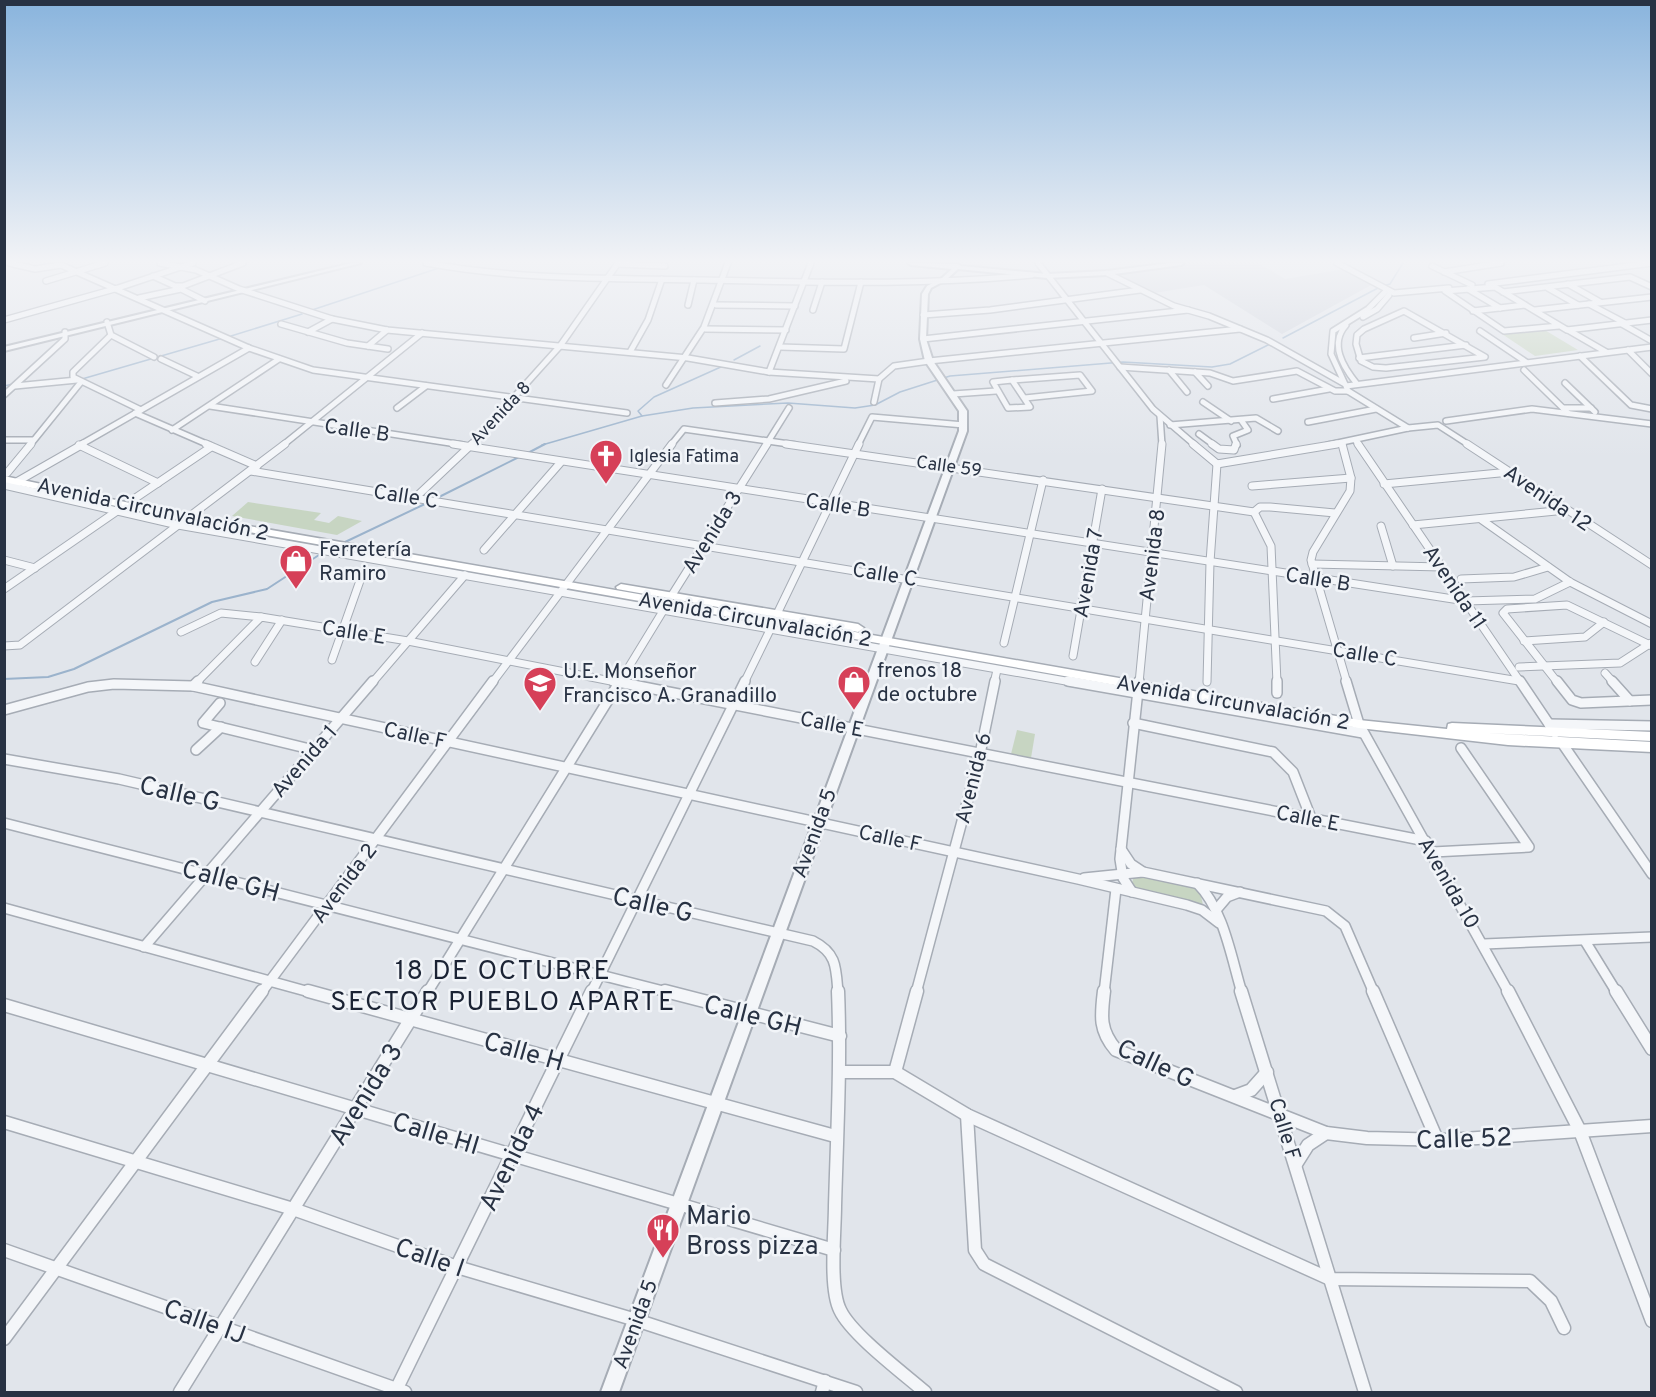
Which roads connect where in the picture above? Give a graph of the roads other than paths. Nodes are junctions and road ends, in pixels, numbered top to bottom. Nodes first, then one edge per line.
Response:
1 (86, 328) edge
2 (109, 328) edge
3 (204, 328) edge
4 (295, 328) edge
5 (315, 328) edge
6 (378, 328) edge
7 (572, 328) edge
8 (643, 328) edge
9 (849, 328) edge
10 (923, 328) edge
11 (1032, 328) edge
12 (1089, 328) edge
13 (1336, 328) edge
14 (1343, 328) edge
15 (1369, 328) edge
16 (1438, 328) edge
17 (1500, 328) edge
18 (1535, 328) edge
19 (1563, 328) edge
20 (1582, 328) edge
21 (1633, 328) edge
22 (1636, 328) edge
23 (705, 329) joint
24 (1240, 329) joint
25 (387, 330) junction
26 (786, 330) joint
27 (1567, 330) junction
28 (1480, 331) dead end
29 (308, 332) junction
30 (66, 333) junction
31 (422, 333) junction
32 (1447, 333) junction
33 (111, 335) junction
34 (1652, 336) edge
35 (1414, 338) dead end
36 (923, 339) junction
37 (1652, 341) edge
38 (1101, 343) junction
39 (1466, 345) junction
40 (368, 346) junction
41 (560, 346) junction
42 (780, 346) junction
43 (1652, 347) edge
44 (4, 348) edge
45 (249, 348) junction
46 (388, 349) dead end
47 (1338, 350) junction
48 (1628, 350) junction
49 (630, 352) junction
50 (1606, 352) junction
51 (1358, 355) junction
52 (1580, 356) junction
53 (688, 358) junction
54 (279, 359) junction
55 (929, 361) junction
56 (1526, 362) junction
57 (1120, 367) junction
58 (1169, 370) junction
59 (1524, 370) dead end
60 (769, 372) junction
61 (1195, 372) junction
62 (1652, 374) edge
63 (197, 376) junction
64 (368, 379) junction
65 (852, 379) junction
66 (879, 379) junction
67 (1012, 380) junction
68 (79, 381) junction
69 (1564, 383) dead end
70 (1358, 384) junction
71 (666, 385) dead end
72 (15, 386) junction
73 (426, 386) junction
74 (1208, 386) dead end
75 (1346, 387) junction
76 (1329, 389) junction
77 (996, 391) junction
78 (1187, 392) dead end
79 (953, 394) junction
80 (4, 395) edge
81 (516, 396) junction
82 (1025, 398) junction
83 (1273, 399) dead end
84 (874, 402) dead end
85 (1203, 402) dead end
86 (715, 403) dead end
87 (210, 406) junction
88 (397, 408) dead end
89 (789, 408) dead end
90 (1376, 409) junction
91 (1652, 409) edge
92 (1566, 410) junction
93 (138, 412) junction
94 (627, 413) dead end
95 (1241, 420) junction
96 (1231, 421) junction
97 (1308, 422) dead end
98 (312, 424) junction
99 (1652, 424) edge
100 (964, 425) junction
101 (1446, 425) junction
102 (1169, 428) junction
103 (1408, 428) junction
104 (684, 429) joint
105 (172, 430) junction
106 (1278, 431) dead end
107 (1199, 434) dead end
108 (4, 440) edge
109 (33, 440) junction
110 (769, 440) junction
111 (1355, 440) junction
112 (1342, 443) junction
113 (79, 445) junction
114 (211, 447) junction
115 (469, 447) junction
116 (855, 453) junction
117 (561, 462) junction
118 (1217, 464) junction
119 (950, 466) junction
120 (254, 469) junction
121 (1509, 472) junction
122 (647, 475) junction
123 (1352, 478) junction
124 (10, 480) edge
125 (1043, 480) junction
126 (158, 483) junction
127 (1384, 484) junction
128 (1252, 486) dead end
129 (739, 489) junction
130 (1102, 489) junction
131 (73, 497) junction
132 (416, 497) junction
133 (1159, 497) junction
134 (134, 499) junction
135 (831, 504) junction
136 (1214, 506) junction
137 (1566, 510) junction
138 (117, 511) junction
139 (1254, 512) junction
140 (1335, 513) junction
141 (515, 514) junction
142 (186, 518) junction
143 (930, 519) junction
144 (1482, 520) junction
145 (1413, 525) junction
146 (1381, 526) dead end
147 (607, 528) junction
148 (1030, 534) junction
149 (704, 544) junction
150 (1093, 544) junction
151 (346, 546) junction
152 (484, 550) dead end
153 (1152, 553) junction
154 (4, 560) edge
155 (803, 561) junction
156 (1210, 562) junction
157 (1312, 564) junction
158 (1650, 564) edge
159 (1394, 566) junction
160 (1442, 567) junction
161 (1548, 567) junction
162 (35, 568) junction
163 (1272, 572) junction
164 (362, 575) dead end
165 (465, 575) junction
166 (501, 578) junction
167 (908, 578) junction
168 (1314, 578) junction
169 (1461, 579) dead end
170 (1570, 582) junction
171 (565, 586) junction
172 (4, 589) edge
173 (672, 595) junction
174 (1015, 596) junction
175 (1466, 601) junction
176 (1082, 607) junction
177 (663, 610) junction
178 (777, 614) junction
179 (261, 617) junction
180 (1144, 617) junction
181 (733, 619) junction
182 (282, 620) junction
183 (1604, 622) junction
184 (1652, 624) edge
185 (1207, 628) junction
186 (770, 630) junction
187 (344, 631) junction
188 (181, 632) dead end
189 (813, 633) junction
190 (1274, 639) junction
191 (408, 641) junction
192 (884, 641) junction
193 (1524, 641) junction
194 (1004, 643) dead end
195 (1650, 644) edge
196 (4, 646) edge
197 (1338, 650) junction
198 (1073, 656) dead end
199 (332, 660) dead end
200 (509, 661) junction
201 (255, 662) dead end
202 (982, 663) junction
203 (1520, 667) dead end
204 (1544, 667) junction
205 (997, 670) junction
206 (1605, 673) dead end
207 (1519, 681) junction
208 (1207, 682) dead end
209 (617, 683) junction
210 (1137, 685) junction
211 (193, 686) junction
212 (1277, 693) dead end
213 (1630, 700) junction
214 (1652, 700) edge
215 (220, 703) dead end
216 (734, 704) junction
217 (4, 710) edge
218 (341, 718) junction
219 (1133, 723) junction
220 (1359, 724) junction
221 (222, 727) junction
222 (853, 728) junction
223 (1555, 733) junction
224 (1649, 735) edge
225 (449, 742) junction
226 (1461, 748) dead end
227 (196, 750) dead end
228 (314, 750) junction
229 (980, 754) junction
230 (4, 759) edge
231 (567, 768) junction
232 (1126, 783) junction
233 (689, 795) junction
234 (261, 811) junction
235 (1311, 818) junction
236 (818, 822) junction
237 (4, 824) edge
238 (377, 839) junction
239 (1426, 841) junction
240 (1121, 848) junction
241 (955, 852) junction
242 (1433, 852) junction
243 (504, 869) junction
244 (1143, 872) junction
245 (208, 873) junction
246 (1121, 874) junction
247 (1652, 874) edge
248 (1078, 879) junction
249 (1197, 883) junction
250 (1116, 889) junction
251 (1132, 892) junction
252 (1240, 892) junction
253 (635, 900) junction
254 (327, 906) junction
255 (5, 909) edge
256 (1218, 916) junction
257 (778, 933) junction
258 (1652, 937) edge
259 (460, 940) junction
260 (1585, 941) junction
261 (1484, 944) junction
262 (144, 947) junction
263 (599, 976) junction
264 (271, 981) junction
265 (4, 1005) edge
266 (748, 1014) junction
267 (411, 1020) junction
268 (840, 1036) junction
269 (1652, 1049) edge
270 (558, 1061) junction
271 (208, 1065) junction
272 (895, 1071) junction
273 (840, 1072) junction
274 (1267, 1072) junction
275 (1234, 1097) junction
276 (715, 1105) junction
277 (355, 1109) junction
278 (967, 1115) junction
279 (1281, 1115) junction
280 (4, 1122) edge
281 (1652, 1126) edge
282 (1580, 1131) junction
283 (1326, 1134) junction
284 (835, 1136) junction
285 (1438, 1142) junction
286 (512, 1156) junction
287 (136, 1162) junction
288 (1296, 1164) junction
289 (678, 1205) junction
290 (293, 1209) junction
291 (4, 1250) edge
292 (834, 1250) junction
293 (457, 1267) junction
294 (57, 1268) junction
295 (1330, 1279) junction
296 (636, 1320) junction
297 (1652, 1321) edge
298 (220, 1327) junction
299 (1564, 1328) dead end
300 (4, 1339) edge
301 (823, 1387) edge
302 (180, 1392) edge
303 (399, 1392) edge
304 (610, 1392) edge
305 (856, 1392) edge
306 (925, 1392) edge
307 (1236, 1392) edge
308 (1365, 1392) edge

1 - 30 street
2 - 33 street
3 - 45 street
4 - 29 street
5 - 29 street
6 - 25 street
7 - 41 street, Avenida 8
8 - 49 street
9 - 42 street
10 - 36 street
11 - 36 street
12 - 38 street
13 - 75 street
14 - 47 street
15 - 51 street
16 - 32 street
17 - 18 street
19 - 27 street
20 - 27 street
21 - 37 street
22 - 34 street
23 - 26 street
23 - 53 street
24 - 38 street
24 - 75 street
25 - 31 street
25 - 40 street
26 - 42 street
27 - 50 street
28 - 56 street
29 - 40 street
30 - 44 street
30 - 72 street
31 - 41 street
31 - 64 street
32 - 35 street
32 - 39 street
33 - 63 street
33 - 68 street
36 - 55 street
38 - 55 street
38 - 57 street
39 - 51 street
39 - 51 street
40 - 46 street
41 - 49 street
41 - 81 street, Avenida 8
42 - 60 street
43 - 48 street
45 - 54 street
45 - 63 street
47 - 51 street
47 - 70 street
48 - 50 street
48 - 62 street
49 - 53 street
50 - 52 street
52 - 56 street
52 - 91 street
53 - 60 street
53 - 71 street
54 - 64 street
54 - 87 street
55 - 66 street
55 - 79 street
56 - 70 street
57 - 58 street
57 - 102 street, Avenida 8
58 - 61 street
58 - 78 street
59 - 92 street
60 - 65 street
61 - 74 street
61 - 76 street
63 - 93 street
64 - 73 street
64 - 98 street
65 - 66 street
65 - 86 street
66 - 84 street
67 - 77 street
67 - 82 street
67 - 82 street
68 - 72 street
68 - 93 street, Calle C
68 - 109 street
69 - 92 street
70 - 75 street
72 - 80 street
73 - 81 street
73 - 88 street
75 - 76 street
75 - 90 street
76 - 83 street
77 - 79 street
77 - 82 street
79 - 100 street
81 - 94 street
81 - 115 street, Avenida 8
85 - 96 street
87 - 98 street, Calle B
87 - 105 street
89 - 110 street, Avenida 3
90 - 97 street
90 - 103 street
92 - 99 street
92 - 101 street
93 - 105 street, Calle C
93 - 113 street
95 - 96 street
95 - 106 street
95 - 107 street
96 - 102 street
98 - 115 street, Calle B
98 - 120 street
100 - 116 street
100 - 119 street, Avenida 5
101 - 103 street
101 - 121 street, Avenida 12
102 - 118 street
102 - 133 street, Avenida 8
103 - 111 street
104 - 110 street, Calle 59
104 - 122 street, Avenida 2
105 - 114 street, Calle C
108 - 109 street
109 - 124 street
110 - 116 street, Calle 59
110 - 129 street, Avenida 3
111 - 112 street
111 - 127 street, Avenida 11
112 - 118 street
112 - 123 street
113 - 124 street
113 - 126 street
114 - 120 street, Calle C
114 - 126 street
115 - 117 street, Calle B
115 - 132 street, Avenida 8
116 - 119 street, Calle 59
116 - 135 street
117 - 122 street, Calle B
117 - 141 street
118 - 136 street
119 - 125 street, Calle 59
119 - 143 street, Avenida 5
120 - 132 street, Calle C
120 - 142 street
121 - 127 street
121 - 137 street, Avenida 12
122 - 129 street, Calle B
122 - 147 street, Avenida 2
123 - 128 street
123 - 140 street, Avenida 10
124 - 131 main road, Avenida Circunvalación 2
124 - 134 main road, Avenida Circunvalación 2
125 - 130 street, Calle 59
125 - 148 street
126 - 134 street
127 - 145 street, Avenida 11
129 - 135 street, Calle B
129 - 149 street, Avenida 3
130 - 133 street, Calle 59
130 - 150 street, Avenida 7
131 - 138 street
131 - 142 main road, Avenida Circunvalación 2
132 - 141 street, Calle C
133 - 136 street, Calle 59
133 - 153 street, Avenida 8
134 - 142 main road, Avenida Circunvalación 2
135 - 143 street, Calle B
135 - 155 street
136 - 139 street
136 - 156 street
137 - 144 street
137 - 158 street, Avenida 12
138 - 142 street
138 - 162 street
139 - 140 street
139 - 163 street
140 - 157 street, Avenida 10
141 - 147 street, Calle C
141 - 152 street
142 - 151 main road, Avenida Circunvalación 2
142 - 151 street
142 - 196 street
143 - 148 street, Calle B
143 - 167 street, Avenida 5
144 - 145 street
144 - 161 street
145 - 160 street, Avenida 11
146 - 159 street
147 - 149 street, Calle C
147 - 171 street, Avenida 2
148 - 150 street, Calle B
148 - 174 street
149 - 155 street, Calle C
149 - 173 street, Avenida 3
150 - 153 street, Calle B
150 - 176 street, Avenida 7
151 - 165 street
151 - 166 main road, Avenida Circunvalación 2
151 - 171 main road, Avenida Circunvalación 2
153 - 156 street, Calle B
153 - 180 street, Avenida 8
154 - 162 street
155 - 167 street, Calle C
155 - 178 street
156 - 163 street, Calle B
156 - 185 street
157 - 159 street
157 - 168 street, Avenida 10
159 - 160 street
160 - 175 street, Avenida 11
161 - 169 street
161 - 170 street
162 - 172 street
163 - 168 street, Calle B
163 - 190 street
164 - 187 street
165 - 166 street
165 - 191 street, Avenida 1
166 - 171 main road, Avenida Circunvalación 2
167 - 174 street, Calle C
167 - 192 street, Avenida 5
168 - 175 street, Calle B
168 - 197 street, Avenida 10
170 - 175 street, Calle B
170 - 184 street
171 - 173 main road, Avenida Circunvalación 2
171 - 177 street
171 - 181 main road, Avenida Circunvalación 2
171 - 200 street, Avenida 2
173 - 178 main road, Avenida Circunvalación 2
174 - 176 street, Calle C
174 - 194 street
175 - 207 street, Avenida 11
176 - 180 street, Calle C
176 - 198 street, Avenida 7
177 - 181 street
177 - 209 street, Avenida 3
178 - 192 main road, Avenida Circunvalación 2
179 - 182 street, Calle E
179 - 188 street, Calle E
179 - 211 street
180 - 185 street, Calle C
180 - 210 street, Avenida 8
181 - 186 street
181 - 189 main road, Avenida Circunvalación 2
182 - 187 street, Calle E
182 - 201 street
183 - 193 street
183 - 193 street
183 - 195 street
185 - 190 street, Calle C
185 - 208 street
186 - 189 street
186 - 216 street, Avenida 4
187 - 191 street, Calle E
187 - 199 street
189 - 192 main road, Avenida Circunvalación 2
190 - 197 street, Calle C
190 - 212 street
191 - 200 street, Calle E
191 - 218 street, Avenida 1
192 - 202 main road, Avenida Circunvalación 2
192 - 210 main road, Avenida Circunvalación 2
192 - 222 street, Avenida 5
193 - 204 street
195 - 204 street
197 - 207 street, Calle C
197 - 220 street, Avenida 10
200 - 209 street, Calle E
200 - 225 street, Avenida 2
202 - 205 street
202 - 210 main road, Avenida Circunvalación 2
203 - 204 street
204 - 213 street
205 - 210 street
205 - 229 street, Avenida 6
206 - 213 street
207 - 223 street, Avenida 11
209 - 216 street, Calle E
209 - 231 street, Avenida 3
210 - 219 street
210 - 220 main road, Avenida Circunvalación 2
210 - 220 main road, Avenida Circunvalación 2
211 - 217 street, Calle F
211 - 218 street, Calle F
213 - 214 street
215 - 221 street
216 - 222 street, Calle E
216 - 233 street, Avenida 4
218 - 225 street, Calle F
218 - 228 street, Avenida 1
219 - 232 street
219 - 235 street
220 - 223 main road, Avenida Circunvalación 2
220 - 239 street, Avenida 10
221 - 227 street
221 - 228 street
222 - 229 street, Calle E
222 - 236 street, Avenida 5
223 - 224 main road, Avenida Circunvalación 2
223 - 224 street
223 - 247 street, Avenida 11
225 - 231 street, Calle F
225 - 238 street, Avenida 2
226 - 242 street
228 - 234 street, Avenida 1
229 - 232 street, Calle E
229 - 241 street, Avenida 6
230 - 234 street, Calle G
231 - 233 street, Calle F
231 - 243 street, Avenida 3
232 - 235 street, Calle E
232 - 240 street
233 - 236 street, Calle F
233 - 253 street, Avenida 4
234 - 238 street, Calle G
234 - 245 street, Avenida 1
235 - 239 street, Calle E
236 - 241 street, Calle F
236 - 257 street, Avenida 5
237 - 245 street, Calle GH
238 - 243 street, Calle G
238 - 254 street, Avenida 2
239 - 242 street, Avenida 10
240 - 244 street
240 - 246 street
241 - 248 street, Calle F
241 - 272 street, Avenida 6
242 - 261 street, Avenida 10
243 - 253 street, Calle G
243 - 259 street, Avenida 3
244 - 246 street
244 - 249 street
245 - 254 street, Calle GH
245 - 262 street, Avenida 1
246 - 248 street
246 - 251 street
248 - 250 street, Calle F
249 - 252 street
249 - 256 street
250 - 251 street, Calle F
250 - 275 street, Calle G
251 - 256 street, Calle F
252 - 256 street
252 - 285 street
253 - 257 street, Calle G
253 - 263 street, Avenida 4
254 - 259 street, Calle GH
254 - 264 street, Avenida 2
255 - 262 street, Calle H
256 - 274 street, Calle F
257 - 266 street, Avenida 5
257 - 268 street, Calle G
258 - 260 street
259 - 263 street, Calle GH
259 - 267 street, Avenida 3
260 - 261 street
260 - 269 street
261 - 282 street, Avenida 10
262 - 264 street, Calle H
263 - 266 street, Calle GH
263 - 270 street, Avenida 4
264 - 267 street, Calle H
264 - 271 street, Avenida 2
265 - 271 street, Calle HI
266 - 268 street, Calle GH
266 - 276 street, Avenida 5
267 - 270 street, Calle H
267 - 277 street, Avenida 3
268 - 273 street, Calle G
270 - 276 street, Calle H
270 - 286 street, Avenida 4
271 - 277 street, Calle HI
271 - 287 street, Avenida 2
272 - 273 street
272 - 278 street
273 - 284 street, Calle G
274 - 275 street
274 - 279 street, Calle F
275 - 279 street, Calle G
276 - 284 street, Calle H
276 - 289 street, Avenida 5
277 - 286 street, Calle HI
277 - 290 street, Avenida 3
278 - 295 street
278 - 307 street
279 - 283 street, Calle 52
279 - 288 street, Calle F
280 - 287 street, Calle I
281 - 282 street, Calle 52
282 - 285 street, Calle 52
282 - 297 street, Avenida 10
283 - 285 street, Calle 52
283 - 288 street
284 - 292 street, Calle G
286 - 289 street, Calle HI
286 - 293 street, Avenida 4
287 - 290 street, Calle I
287 - 294 street, Avenida 2
288 - 295 street, Calle F
289 - 292 street, Calle HI
289 - 296 street, Avenida 5
290 - 293 street, Calle I
290 - 298 street, Avenida 3
291 - 294 street, Calle IJ
292 - 306 street, Calle G
293 - 296 street, Calle I
293 - 303 street, Avenida 4
294 - 298 street, Calle IJ
294 - 300 street, Avenida 2
295 - 299 street
295 - 308 street, Calle F
296 - 301 street, Calle I
296 - 304 street, Avenida 5
298 - 302 street, Avenida 3
298 - 303 street, Calle IJ
301 - 305 street, Calle I

